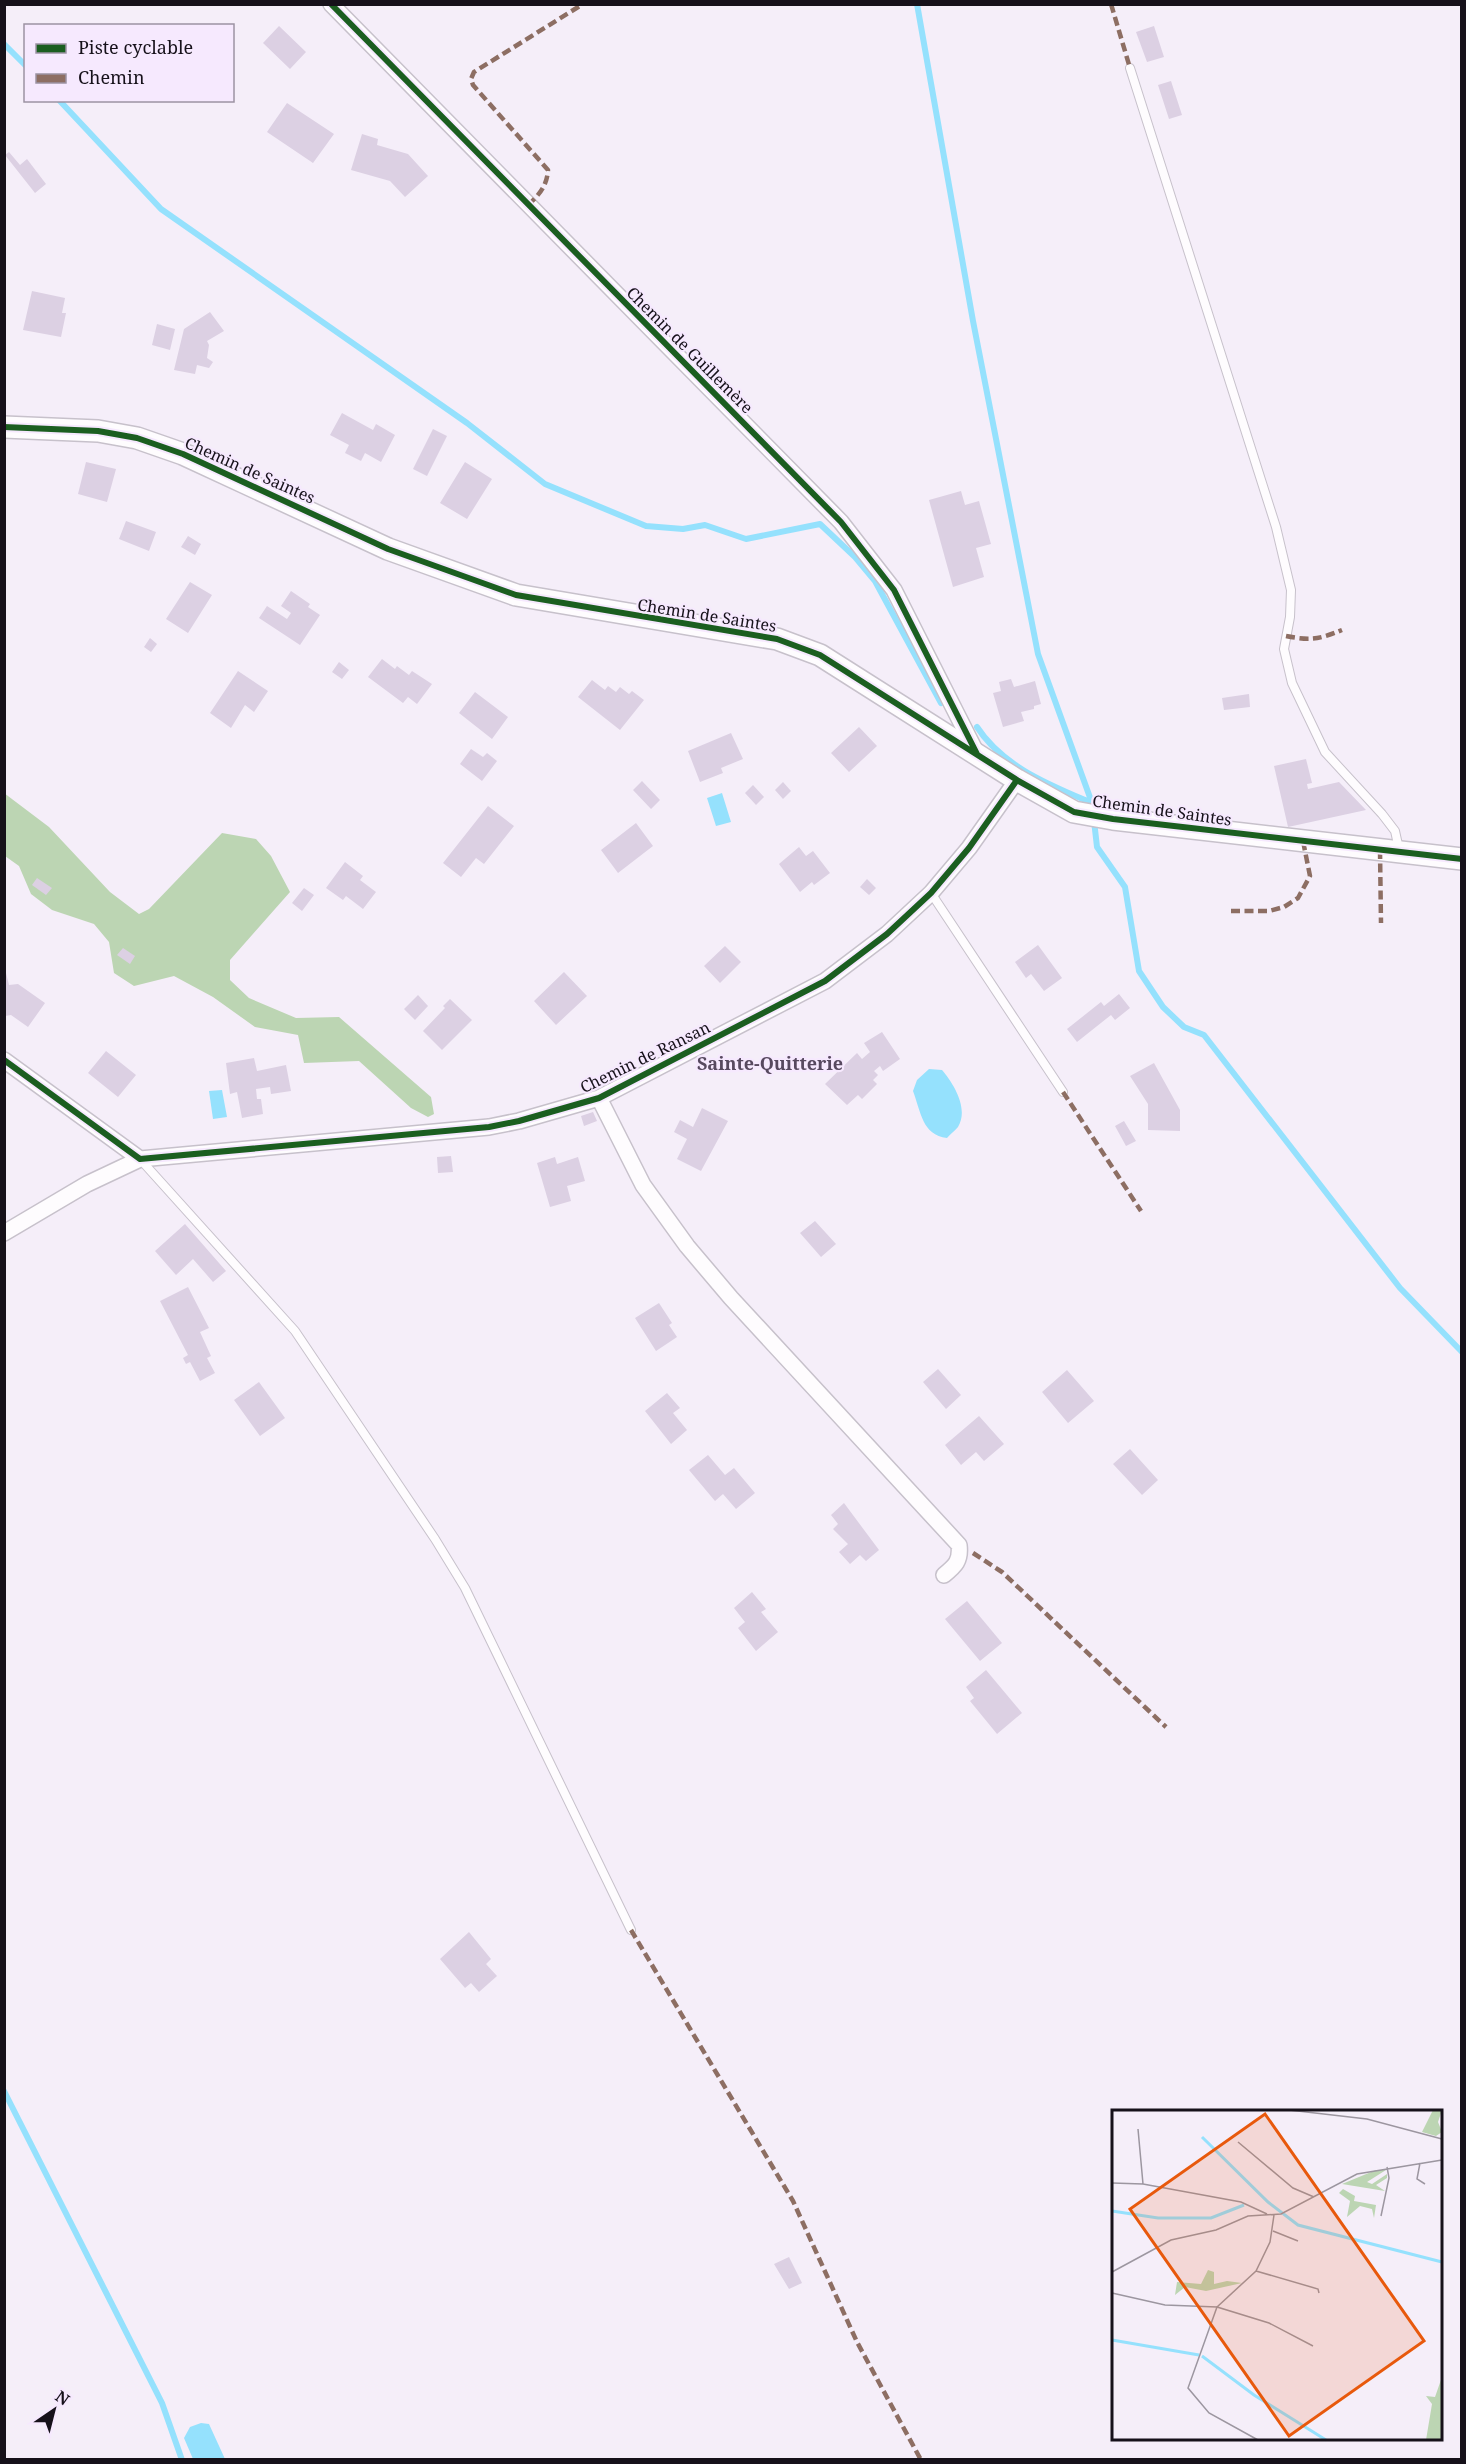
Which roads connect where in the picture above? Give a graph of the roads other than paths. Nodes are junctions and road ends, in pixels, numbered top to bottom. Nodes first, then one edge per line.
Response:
1 (331, 4) edge
2 (1130, 68) dead end
3 (4, 427) edge
4 (977, 754) junction
5 (1017, 780) junction
6 (1400, 852) junction
7 (1461, 860) edge
8 (931, 893) junction
9 (4, 1060) edge
10 (1063, 1092) dead end
11 (599, 1098) junction
12 (140, 1159) junction
13 (4, 1233) edge
14 (944, 1575) dead end
15 (631, 1930) dead end

1 - 4 street, Chemin de Guillemère
2 - 6 lane
3 - 4 street, Chemin de Saintes
4 - 5 street, Chemin de Saintes
5 - 6 street, Chemin de Saintes
5 - 8 street, Chemin de Ransan
6 - 7 street, Chemin de Saintes
8 - 10 lane
8 - 11 street, Chemin de Ransan
9 - 12 street
11 - 12 street, Chemin de Ransan
11 - 14 street
12 - 13 street
12 - 15 lane

